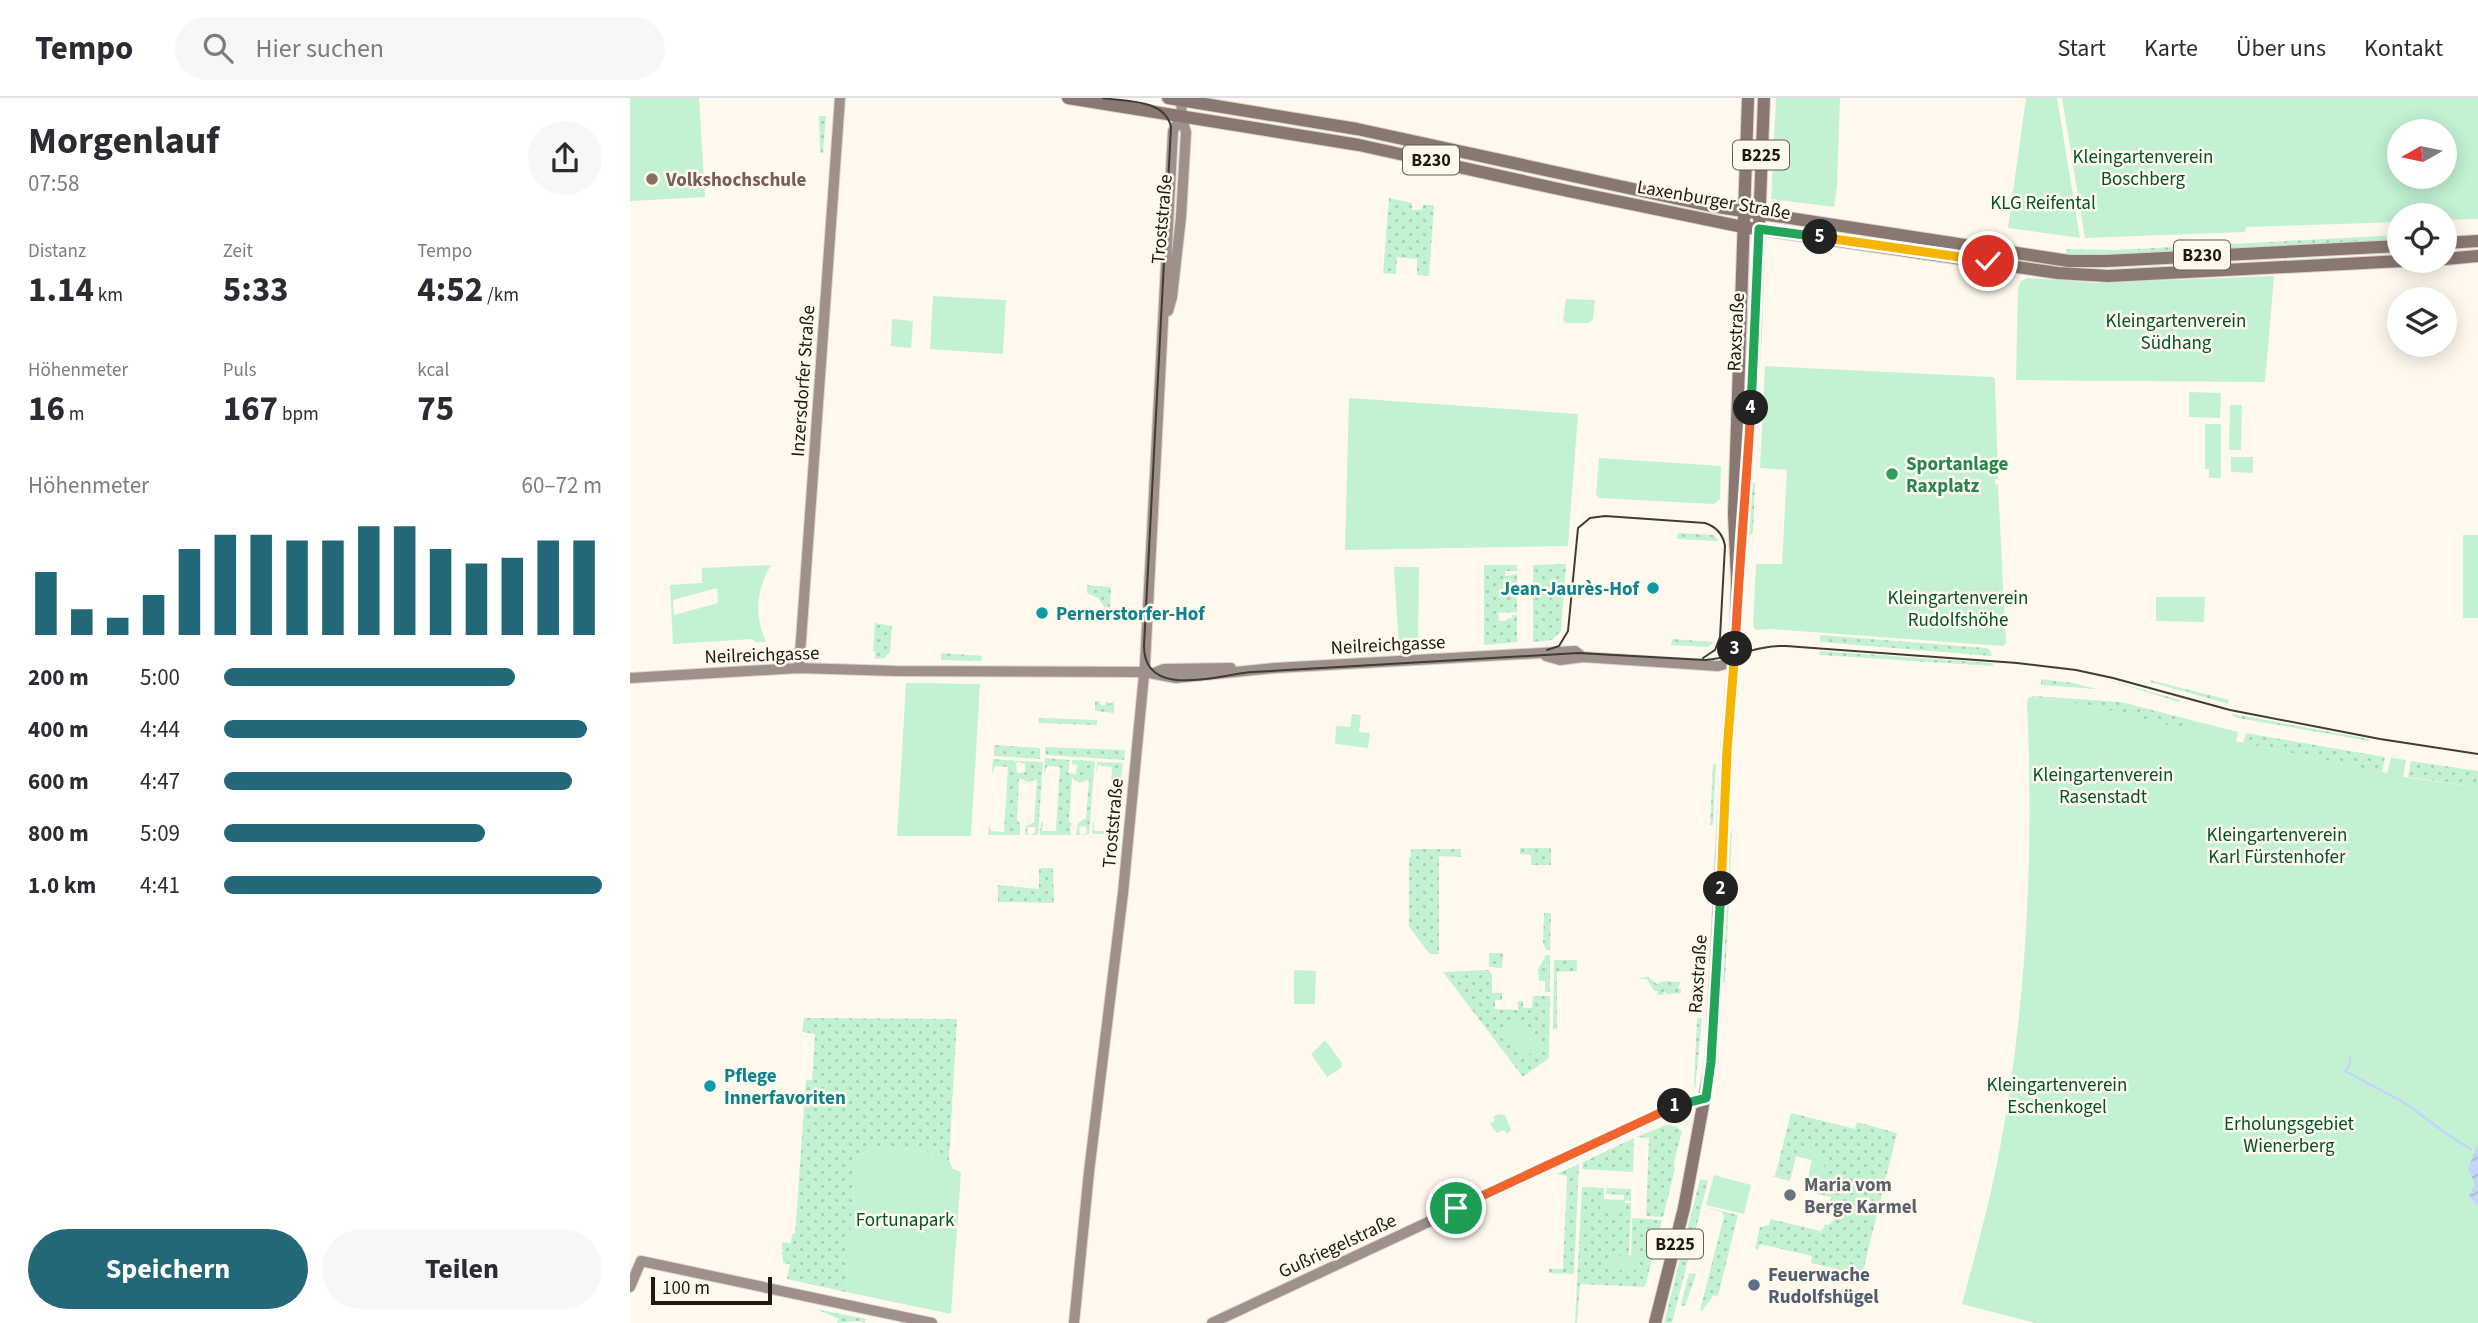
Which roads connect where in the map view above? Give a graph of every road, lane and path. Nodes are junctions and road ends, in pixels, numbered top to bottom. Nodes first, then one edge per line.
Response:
1 (840, 98) edge
2 (1068, 98) edge
3 (1748, 98) edge
4 (1764, 98) edge
5 (1177, 99) edge
6 (1181, 116) junction
7 (1743, 211) junction
8 (1759, 213) junction
9 (1742, 227) junction
10 (1759, 229) junction
11 (2478, 241) edge
12 (2457, 242) edge
13 (2387, 247) edge
14 (2478, 256) edge
15 (2457, 257) edge
16 (2387, 262) edge
17 (1737, 579) junction
18 (1734, 663) junction
19 (799, 667) junction
20 (1149, 673) junction
21 (630, 678) edge
22 (1706, 1098) junction
23 (630, 1286) edge
24 (932, 1323) edge
25 (1074, 1323) edge
26 (1212, 1323) edge
27 (1655, 1323) edge

1 - 19 street, Inzersdorfer Straße
2 - 6 main road, Laxenburger Straße / B230
3 - 7 main road, B225
4 - 8 main road, B225
5 - 6 street, Troststraße
5 - 7 main road, Laxenburger Straße / B230
6 - 9 main road, Laxenburger Straße / B230
6 - 20 street, Troststraße
7 - 8 main road, Laxenburger Straße / B230
7 - 9 main road, B225
8 - 10 main road, Raxstraße / B225
8 - 13 main road, Laxenburger Straße / B230
9 - 10 main road, Laxenburger Straße / B230
9 - 17 main road, Raxstraße / B225
10 - 16 main road, Laxenburger Straße / B230
10 - 17 main road, Raxstraße / B225
11 - 12 main road
14 - 15 main road
17 - 18 main road, Raxstraße / B225
18 - 20 street, Neilreichgasse
18 - 22 main road, Raxstraße / B225
19 - 20 street, Neilreichgasse
19 - 21 street, Neilreichgasse
20 - 25 street, Troststraße
22 - 26 street, Gußriegelstraße
22 - 27 main road, Raxstraße / B225
23 - 24 street

